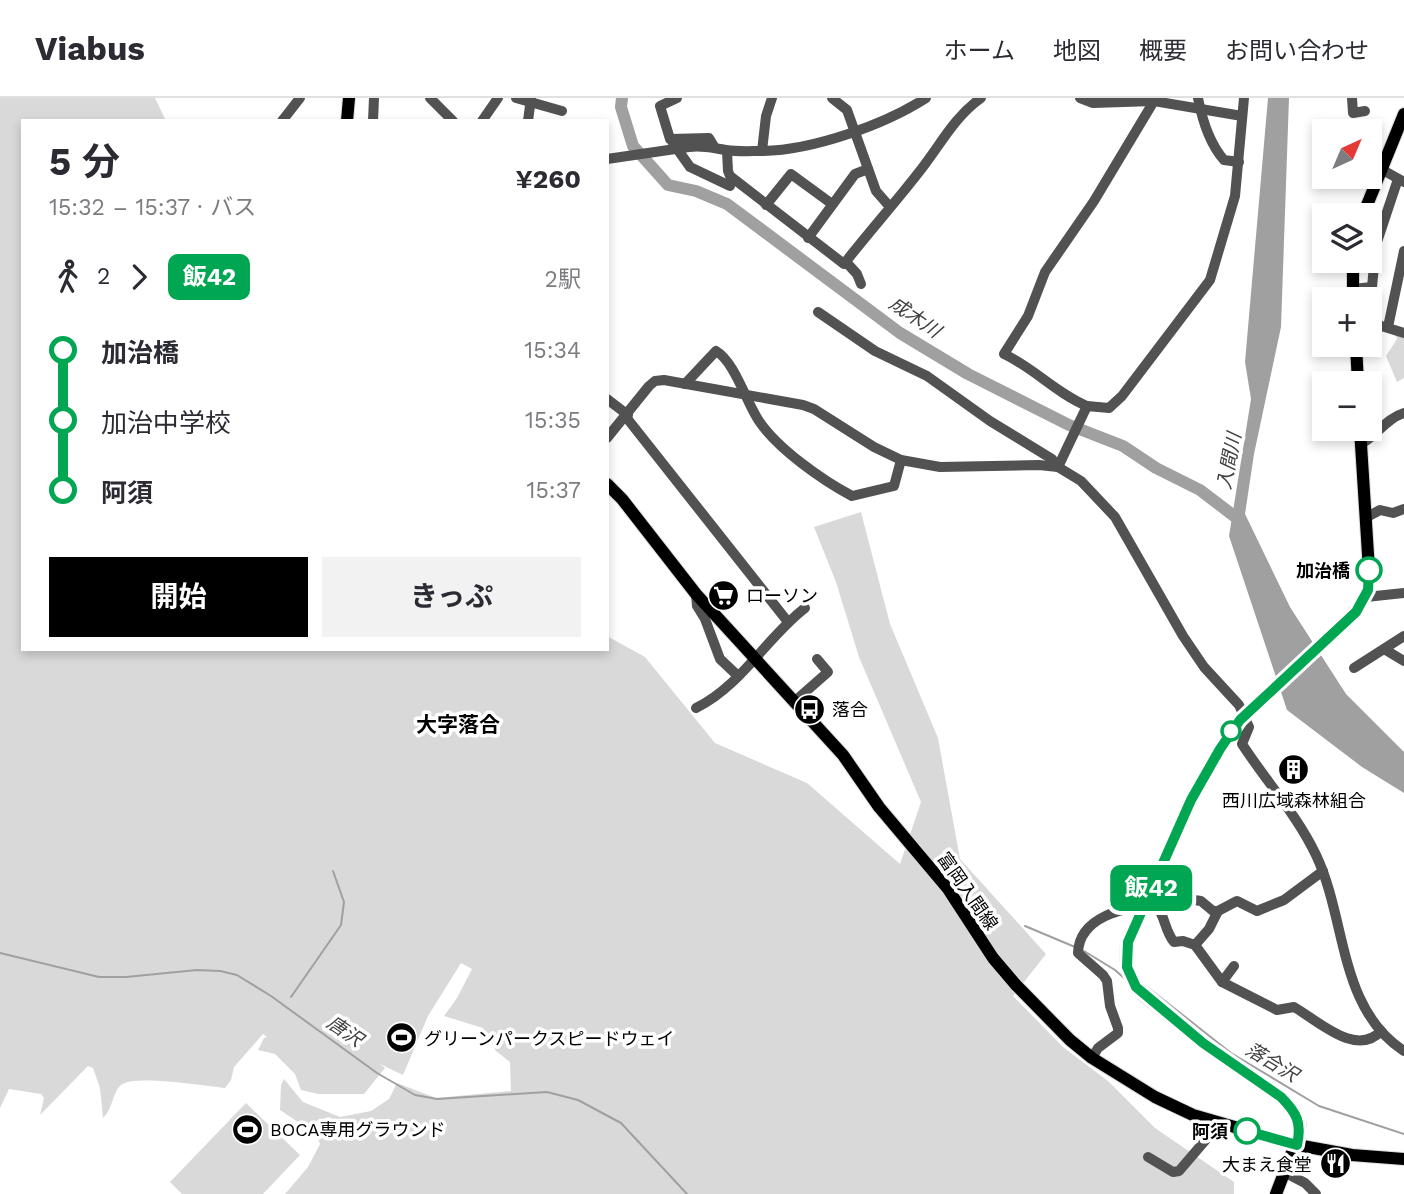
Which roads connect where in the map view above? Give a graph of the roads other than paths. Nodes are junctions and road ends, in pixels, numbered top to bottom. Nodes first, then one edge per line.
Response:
1 (300, 98) edge
2 (349, 98) edge
3 (374, 98) edge
4 (430, 98) edge
5 (498, 98) edge
6 (516, 98) edge
7 (677, 98) edge
8 (772, 98) edge
9 (832, 98) edge
10 (848, 98) edge
11 (926, 98) edge
12 (981, 98) edge
13 (1080, 98) edge
14 (1244, 98) edge
15 (1352, 98) edge
16 (531, 100) edge
17 (1154, 101) junction
18 (1199, 104) edge
19 (847, 110) junction
20 (562, 111) dead end
21 (1365, 111) dead end
22 (1404, 114) edge
23 (1242, 116) junction
24 (284, 119) edge
25 (347, 119) edge
26 (373, 119) edge
27 (451, 119) edge
28 (483, 119) edge
29 (528, 119) edge
30 (854, 131) junction
31 (670, 139) junction
32 (715, 148) junction
33 (727, 151) junction
34 (762, 151) junction
35 (609, 159) edge
36 (1239, 162) junction
37 (1382, 167) edge
38 (868, 169) junction
39 (1382, 170) edge
40 (1401, 181) edge
41 (730, 186) dead end
42 (832, 204) junction
43 (766, 205) junction
44 (890, 207) junction
45 (808, 238) junction
46 (1404, 251) edge
47 (846, 262) junction
48 (862, 284) dead end
49 (1372, 287) edge
50 (818, 312) dead end
51 (1382, 326) edge
52 (1388, 327) junction
53 (1404, 333) edge
54 (685, 384) junction
55 (744, 394) junction
56 (609, 401) edge
57 (1085, 410) junction
58 (1404, 413) edge
59 (627, 416) junction
60 (609, 436) edge
61 (1361, 441) edge
62 (1361, 444) junction
63 (901, 460) junction
64 (1058, 467) junction
65 (609, 486) edge
66 (1404, 509) edge
67 (1365, 518) junction
68 (696, 594) junction
69 (1404, 594) edge
70 (1366, 597) junction
71 (805, 608) dead end
72 (788, 622) junction
73 (1404, 636) edge
74 (1384, 649) junction
75 (757, 659) junction
76 (817, 659) dead end
77 (1404, 661) edge
78 (1354, 668) dead end
79 (738, 676) junction
80 (795, 701) junction
81 (696, 708) dead end
82 (1251, 720) junction
83 (1323, 871) junction
84 (1149, 904) junction
85 (1218, 911) junction
86 (1195, 946) junction
87 (1234, 967) dead end
88 (1222, 982) junction
89 (1381, 1031) junction
90 (1404, 1051) edge
91 (1092, 1058) junction
92 (1218, 1123) junction
93 (1297, 1145) junction
94 (1148, 1157) dead end
95 (1404, 1159) edge
96 (1286, 1173) junction
97 (1276, 1194) edge
98 (1316, 1194) edge

1 - 24 street
2 - 25 main road
3 - 26 street
4 - 27 street
5 - 28 street
6 - 16 street
7 - 31 street
8 - 34 street
9 - 19 street
10 - 19 street
11 - 30 street
12 - 44 street
13 - 17 street
14 - 23 street
15 - 21 street
16 - 20 street
16 - 29 street
17 - 18 street
17 - 57 street
18 - 23 street
18 - 36 street
19 - 30 street
22 - 37 main road
23 - 36 street
30 - 34 street
30 - 38 street
31 - 32 street
31 - 41 street
32 - 33 street
32 - 35 street, bridge
33 - 34 street
33 - 43 street
36 - 57 street
38 - 42 street
38 - 44 street
39 - 40 street
40 - 49 street
42 - 43 street
42 - 45 street
43 - 45 street
44 - 47 street
45 - 47 street
46 - 52 street
47 - 48 street
50 - 64 street
51 - 52 street
52 - 53 street
54 - 55 street
54 - 55 street
54 - 59 street
55 - 63 street
55 - 63 street
56 - 59 street
57 - 64 street
58 - 62 street
59 - 60 street
59 - 72 street
61 - 62 main road
62 - 67 main road
63 - 64 street
64 - 82 street
65 - 68 main road, 富岡入間線
66 - 67 street
67 - 70 main road
68 - 75 main road, 富岡入間線
68 - 79 street
69 - 70 street
70 - 82 main road
71 - 72 street
72 - 75 street
73 - 74 street
74 - 77 street
74 - 78 street
75 - 79 street
75 - 80 main road, 富岡入間線
76 - 80 street
79 - 81 street
80 - 91 main road, 富岡入間線
82 - 83 street
82 - 84 main road
83 - 85 street
83 - 89 street
84 - 85 street
84 - 86 street
84 - 91 street
84 - 93 main road
85 - 86 street
86 - 88 street
87 - 88 street
88 - 89 street
89 - 90 street
91 - 92 main road, 富岡入間線
92 - 93 main road, 富岡入間線
92 - 94 street
93 - 95 main road, 富岡入間線
93 - 96 main road
96 - 97 main road
96 - 98 street

